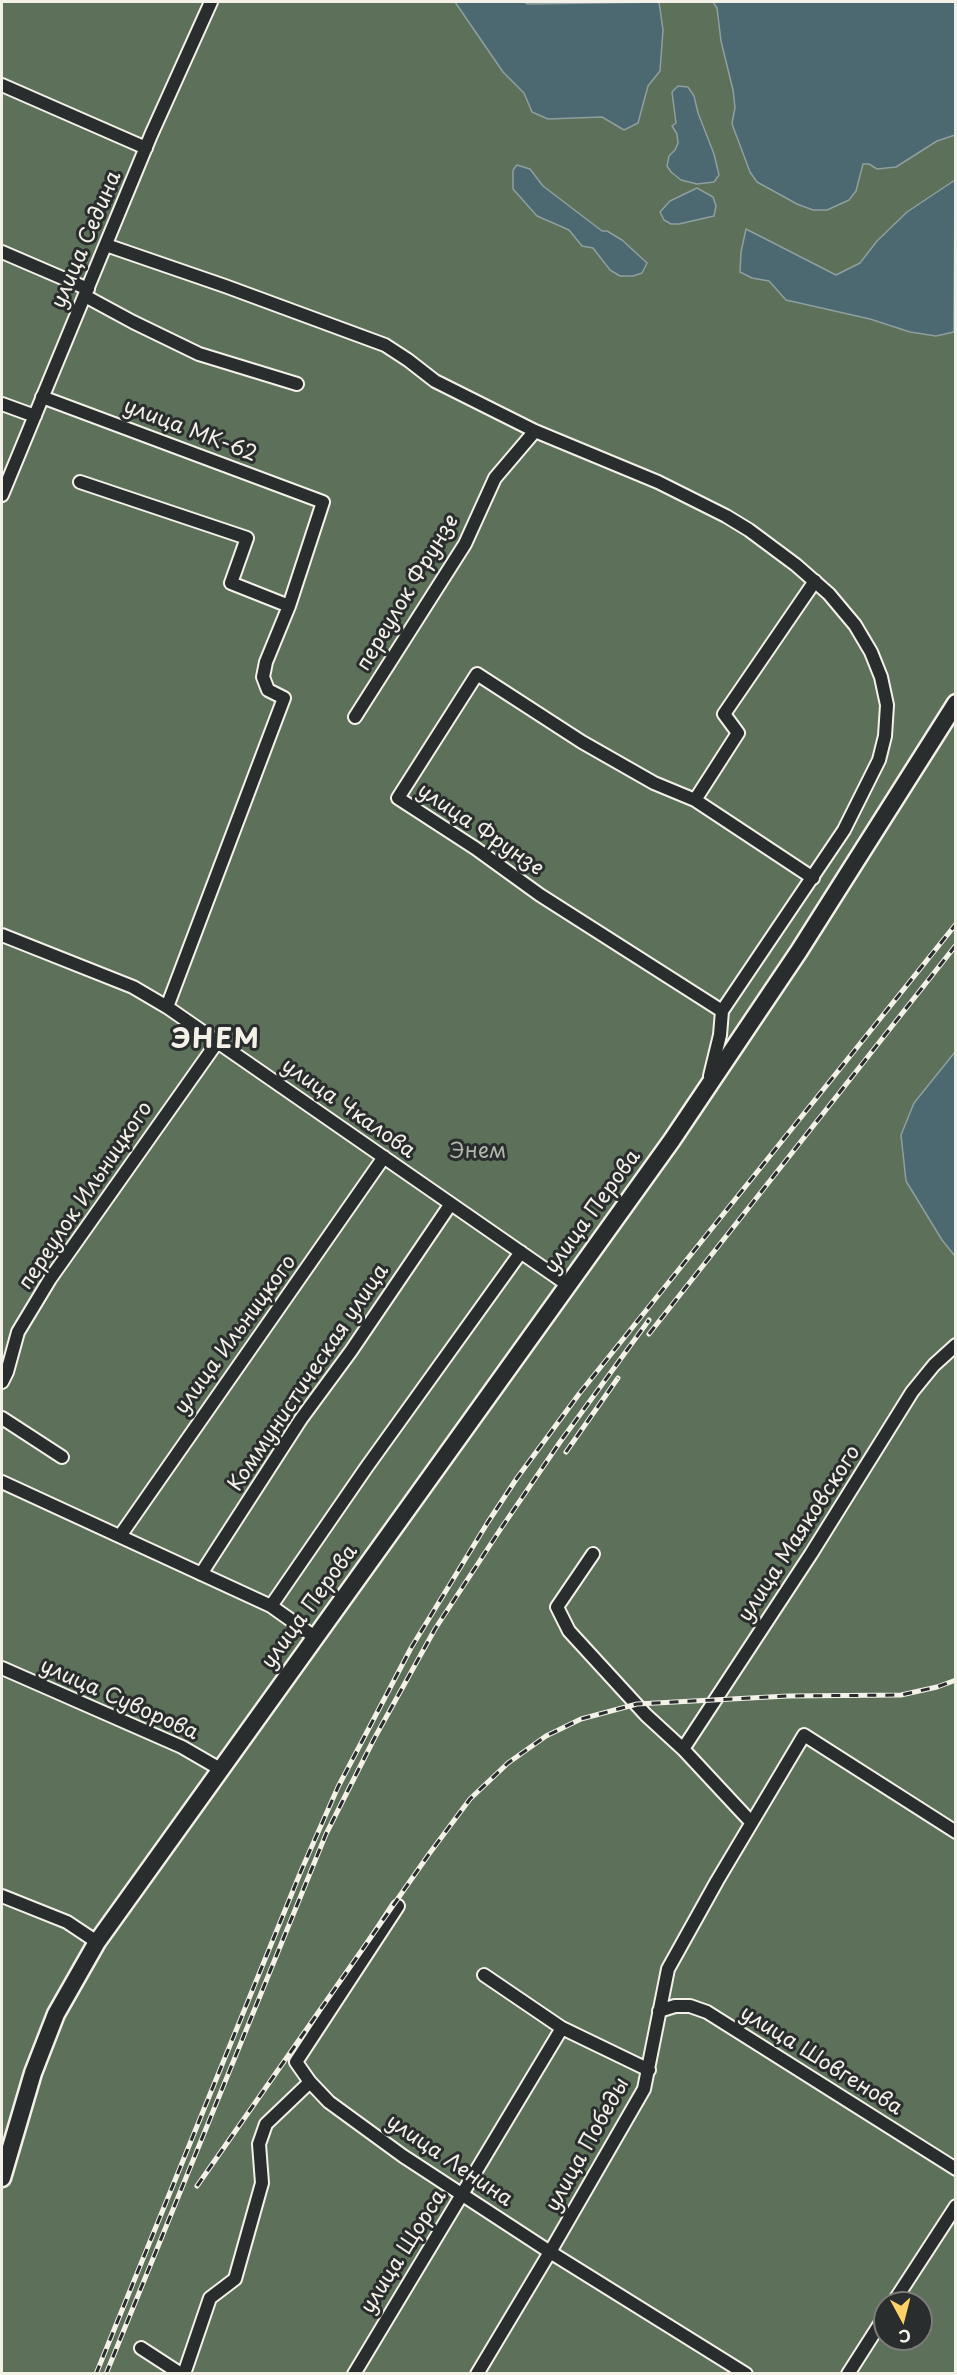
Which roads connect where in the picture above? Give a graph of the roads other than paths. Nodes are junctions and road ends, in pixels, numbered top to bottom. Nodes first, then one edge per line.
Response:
1 (211, 2) edge
2 (2, 85) edge
3 (146, 148) junction
4 (106, 245) junction
5 (2, 252) edge
6 (86, 292) junction
7 (297, 384) dead end
8 (42, 397) junction
9 (2, 404) edge
10 (35, 416) junction
11 (535, 431) junction
12 (80, 482) dead end
13 (2, 495) edge
14 (815, 581) junction
15 (289, 606) junction
16 (956, 703) edge
17 (355, 717) dead end
18 (695, 800) junction
19 (813, 878) junction
20 (2, 935) edge
21 (167, 1007) junction
22 (722, 1011) junction
23 (218, 1041) junction
24 (707, 1090) junction
25 (384, 1157) junction
26 (450, 1205) junction
27 (521, 1252) junction
28 (568, 1285) junction
29 (956, 1345) edge
30 (2, 1382) edge
31 (2, 1418) edge
32 (62, 1456) dead end
33 (2, 1482) edge
34 (120, 1536) junction
35 (593, 1554) dead end
36 (201, 1574) junction
37 (271, 1606) junction
38 (316, 1638) junction
39 (2, 1668) edge
40 (683, 1749) junction
41 (220, 1769) junction
42 (751, 1822) junction
43 (956, 1832) edge
44 (2, 1896) edge
45 (398, 1906) dead end
46 (97, 1942) junction
47 (484, 1975) dead end
48 (659, 2012) junction
49 (562, 2028) junction
50 (649, 2070) junction
51 (310, 2082) junction
52 (956, 2169) edge
53 (2, 2178) edge
54 (463, 2194) junction
55 (956, 2206) edge
56 (550, 2252) junction
57 (902, 2291) edge
58 (873, 2334) edge
59 (141, 2348) dead end
60 (182, 2373) edge
61 (354, 2373) edge
62 (477, 2373) edge
63 (746, 2373) edge
64 (848, 2373) edge

1 - 3 street, улица Седина
2 - 3 street
3 - 4 street, улица Седина
4 - 6 street, улица Седина
4 - 11 street, улица Перова
5 - 6 street
6 - 7 street
6 - 8 street, улица Седина
8 - 10 street, улица Седина
8 - 15 street, улица МК-62
9 - 10 street
10 - 13 street, улица Седина
11 - 14 street, улица Перова
11 - 17 street, переулок Фрунзе
12 - 15 street
14 - 18 street
14 - 19 street, улица Перова
15 - 21 street
16 - 24 highway, улица Перова
18 - 19 street, улица Фрунзе
18 - 22 street, улица Фрунзе
19 - 22 street, улица Перова
20 - 21 street, улица Чкалова
21 - 23 street, улица Чкалова
22 - 24 street, улица Перова
23 - 25 street, улица Чкалова
23 - 30 street, переулок Ильницкого
24 - 28 highway, улица Перова
25 - 26 street, улица Чкалова
25 - 34 street, улица Ильницкого
26 - 27 street, улица Чкалова
26 - 36 street, Коммунистическая улица
27 - 28 street, улица Чкалова
27 - 37 street, улица Перова
28 - 38 highway, улица Перова
29 - 40 street, улица Маяковского
31 - 32 street
33 - 34 street
34 - 36 street
35 - 40 street
36 - 37 street
37 - 38 street
38 - 41 highway, улица Перова
39 - 41 street, улица Суворова
40 - 42 street
41 - 46 highway, улица Перова
42 - 43 street, улица Победы
42 - 48 street, улица Победы
44 - 46 street
45 - 51 street, улица Ленина
46 - 53 highway, улица Перова
47 - 49 street
48 - 50 street, улица Победы
48 - 52 street, улица Шовгенова
49 - 50 street
49 - 54 street, улица Щорса
50 - 56 street, улица Победы
51 - 54 street, улица Ленина
51 - 60 street
54 - 56 street, улица Ленина
54 - 61 street, улица Щорса
55 - 57 street
56 - 62 street, улица Победы
56 - 63 street, улица Ленина
58 - 64 street
59 - 60 street

